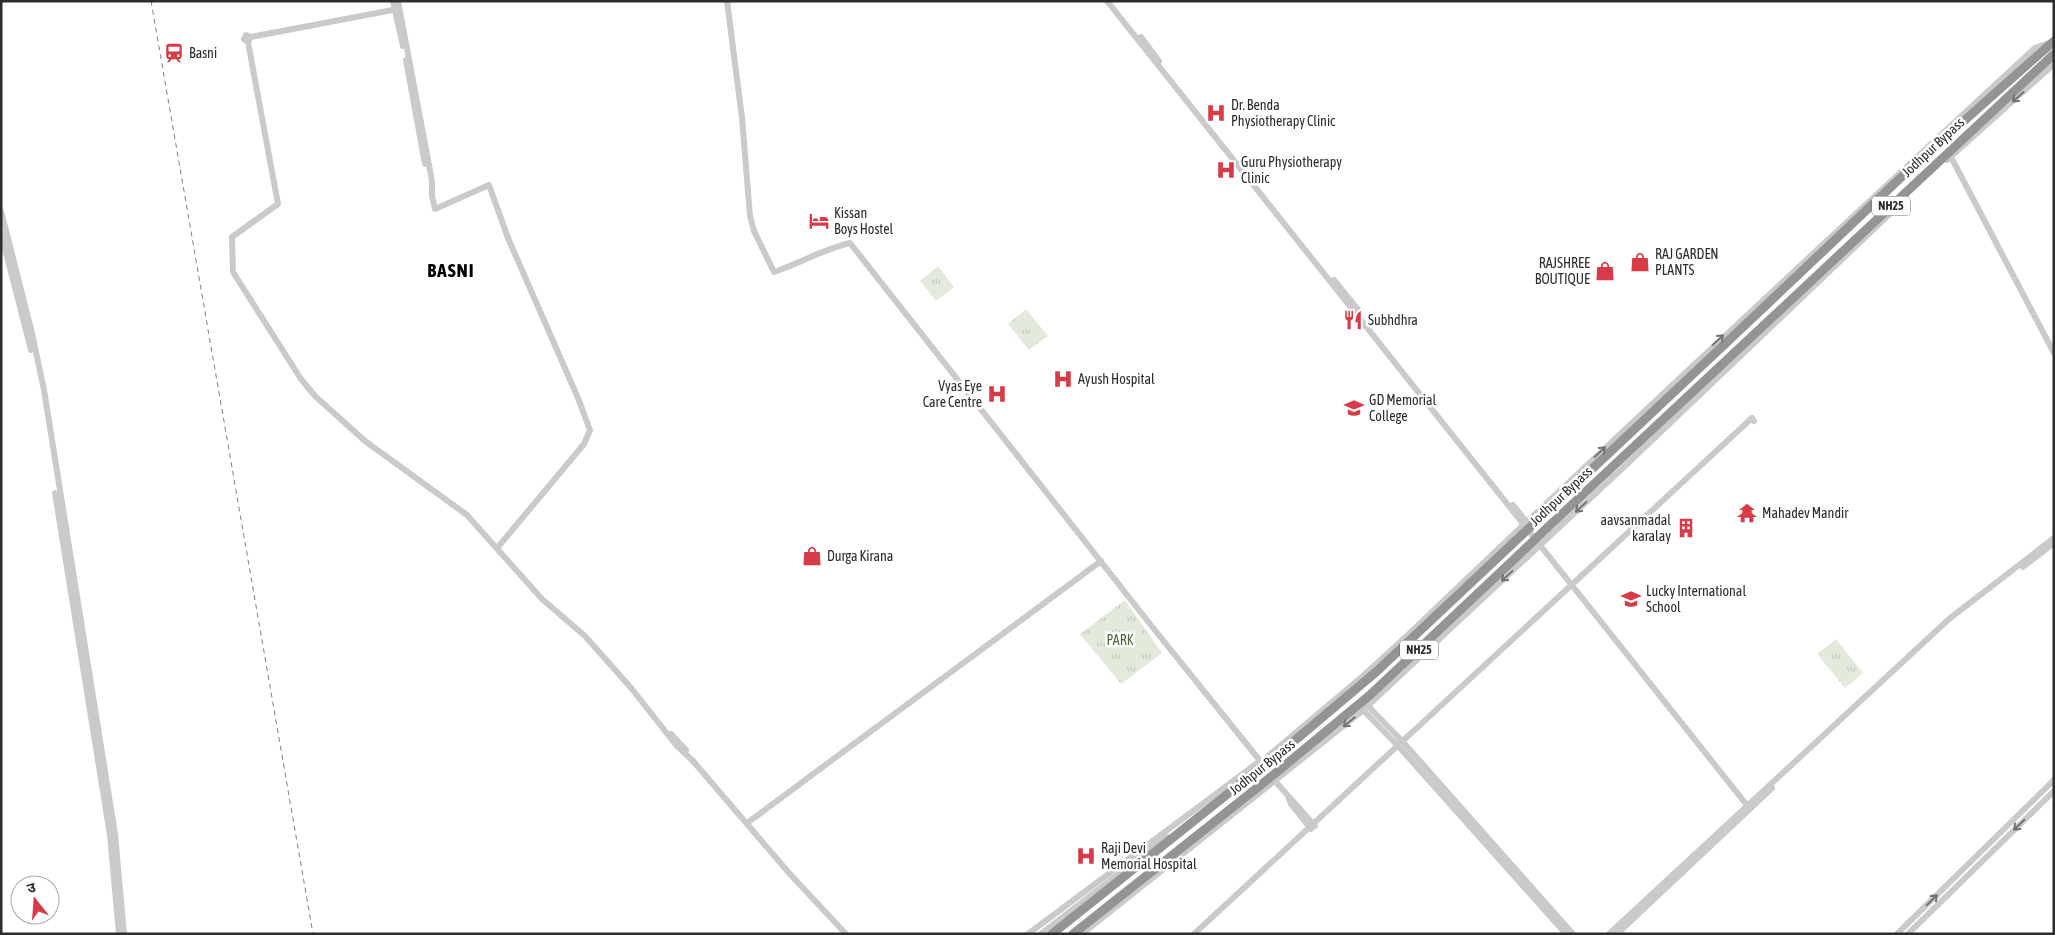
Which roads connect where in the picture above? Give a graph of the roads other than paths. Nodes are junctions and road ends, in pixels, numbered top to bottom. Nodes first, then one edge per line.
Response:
1 (393, 1) edge
2 (398, 1) edge
3 (727, 1) edge
4 (1108, 1) edge
5 (1112, 1) edge
6 (397, 9) junction
7 (2053, 41) edge
8 (2052, 58) edge
9 (1950, 157) junction
10 (1, 211) edge
11 (1, 233) edge
12 (2054, 353) edge
13 (1525, 523) junction
14 (2054, 538) edge
15 (2054, 543) edge
16 (1541, 544) junction
17 (498, 548) junction
18 (1102, 562) junction
19 (1574, 584) junction
20 (1366, 708) junction
21 (1401, 745) junction
22 (1261, 761) junction
23 (2054, 780) edge
24 (1275, 781) junction
25 (2054, 791) edge
26 (1751, 806) junction
27 (748, 824) junction
28 (1312, 826) junction
29 (119, 934) edge
30 (124, 934) edge
31 (846, 934) edge
32 (1028, 934) edge
33 (1041, 934) edge
34 (1052, 934) edge
35 (1073, 934) edge
36 (1082, 934) edge
37 (1194, 934) edge
38 (1198, 934) edge
39 (1566, 934) edge
40 (1573, 934) edge
41 (1609, 934) edge
42 (1616, 934) edge
43 (1897, 934) edge
44 (1908, 934) edge

1 - 6 street
2 - 6 street
3 - 18 street
4 - 13 street
5 - 13 street
6 - 17 street
6 - 17 street
13 -> 7 street
7 - 34 highway, bridge
8 -> 9 street
8 - 35 highway, Jodhpur Bypass / NH25, bridge
9 - 12 street
9 -> 16 street
10 - 30 street
11 - 29 street
13 - 16 street
13 - 22 street
14 - 26 street
15 - 26 street
16 - 19 street
16 -> 20 street
17 - 27 street
18 - 22 street
18 - 27 street
19 - 19 street
19 - 21 street
19 - 26 street
20 - 21 street
20 -> 24 street
21 - 28 street
21 - 39 street
21 - 40 street
22 - 32 street
22 - 33 street
43 -> 23 street
24 - 28 street
24 - 36 street
25 -> 44 street
26 - 41 street
26 - 42 street
27 - 31 street
28 - 37 street
28 - 38 street

